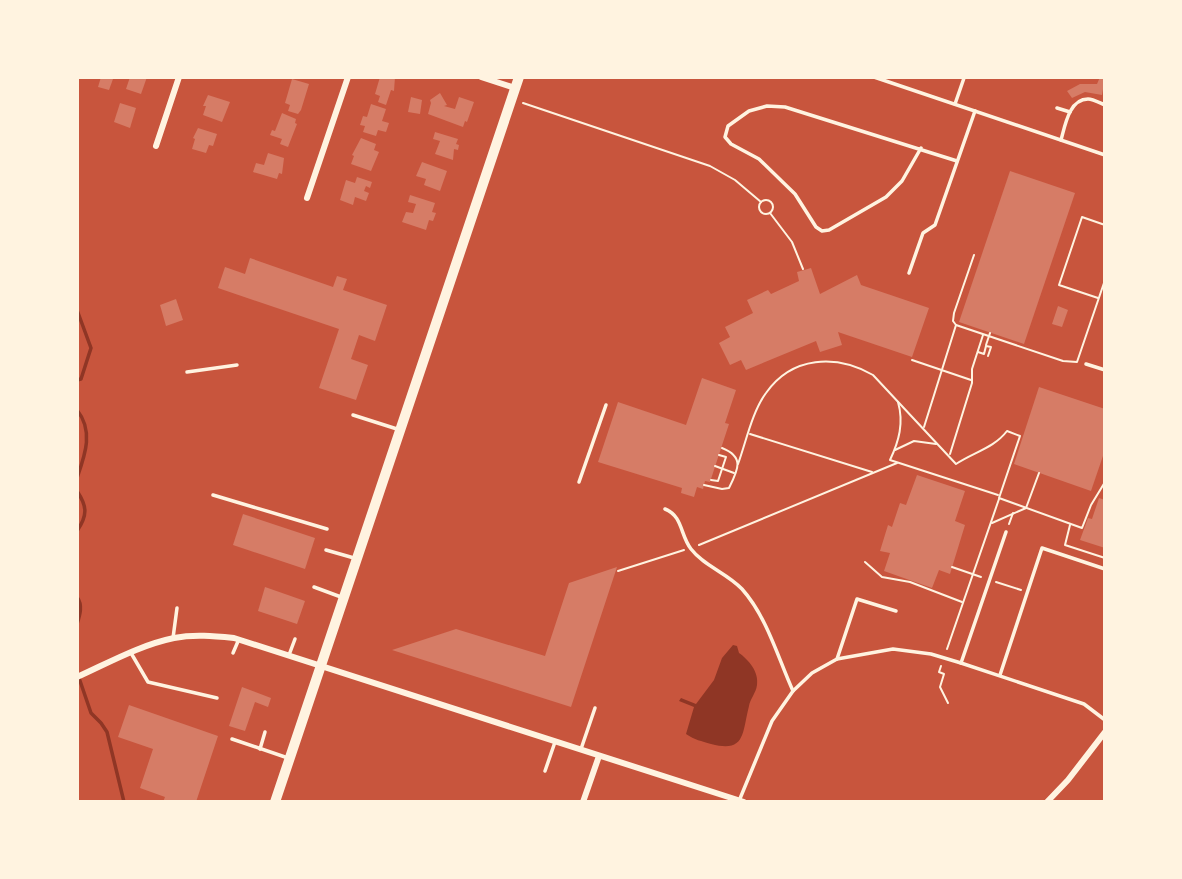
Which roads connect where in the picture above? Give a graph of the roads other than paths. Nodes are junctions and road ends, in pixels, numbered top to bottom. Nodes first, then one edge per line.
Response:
1 (179, 77) edge
2 (348, 77) edge
3 (481, 77) edge
4 (519, 77) edge
5 (874, 77) edge
6 (964, 78) edge
7 (516, 88) junction
8 (955, 104) junction
9 (1105, 105) edge
10 (1057, 108) dead end
11 (975, 111) junction
12 (1070, 112) junction
13 (1061, 140) junction
14 (156, 146) dead end
15 (921, 148) junction
16 (1105, 155) edge
17 (957, 162) junction
18 (307, 198) dead end
19 (909, 273) dead end
20 (1086, 364) dead end
21 (237, 365) dead end
22 (1105, 370) edge
23 (187, 372) dead end
24 (606, 405) dead end
25 (353, 415) dead end
26 (402, 431) junction
27 (579, 482) dead end
28 (213, 495) dead end
29 (665, 509) dead end
30 (327, 529) dead end
31 (1006, 532) road end
32 (326, 550) dead end
33 (357, 559) junction
34 (1105, 569) edge
35 (314, 587) dead end
36 (343, 598) junction
37 (177, 608) dead end
38 (897, 611) dead end
39 (173, 638) junction
40 (239, 639) junction
41 (295, 639) dead end
42 (131, 653) junction
43 (233, 653) dead end
44 (289, 655) junction
45 (837, 659) junction
46 (961, 663) junction
47 (321, 665) junction
48 (1000, 676) junction
49 (77, 677) edge
50 (793, 691) junction
51 (217, 698) dead end
52 (594, 708) dead end
53 (1105, 720) edge
54 (265, 732) dead end
55 (1105, 732) edge
56 (232, 739) dead end
57 (555, 741) junction
58 (260, 749) junction
59 (581, 750) junction
60 (599, 756) junction
61 (290, 758) junction
62 (545, 771) dead end
63 (741, 801) edge
64 (275, 802) edge
65 (583, 802) edge
66 (1047, 802) edge

1 - 14 street
2 - 18 street
3 - 7 street
4 - 7 main road
5 - 8 lane
6 - 8 lane
7 - 26 main road
8 - 11 lane
9 - 12 lane
10 - 12 lane
11 - 13 lane
11 - 17 lane
12 - 13 lane
13 - 16 lane
15 - 15 lane
15 - 17 lane
17 - 19 lane
20 - 22 lane
21 - 23 lane
24 - 27 lane
25 - 26 lane
26 - 33 main road
28 - 30 lane
29 - 50 lane
31 - 46 lane
32 - 33 lane
33 - 36 main road
34 - 48 lane
35 - 36 lane
36 - 47 main road
37 - 39 lane
38 - 45 lane
39 - 40 street
39 - 42 street
40 - 43 lane
40 - 44 street
41 - 44 lane
42 - 49 street
42 - 51 lane
44 - 47 street
45 - 46 lane
45 - 50 lane
46 - 48 lane
47 - 57 street
47 - 61 main road
48 - 53 lane
50 - 63 lane
52 - 59 lane
54 - 58 lane
55 - 66 street
56 - 58 lane
57 - 59 street
57 - 62 lane
58 - 61 lane
59 - 60 street
60 - 63 street
60 - 65 street
61 - 64 main road

